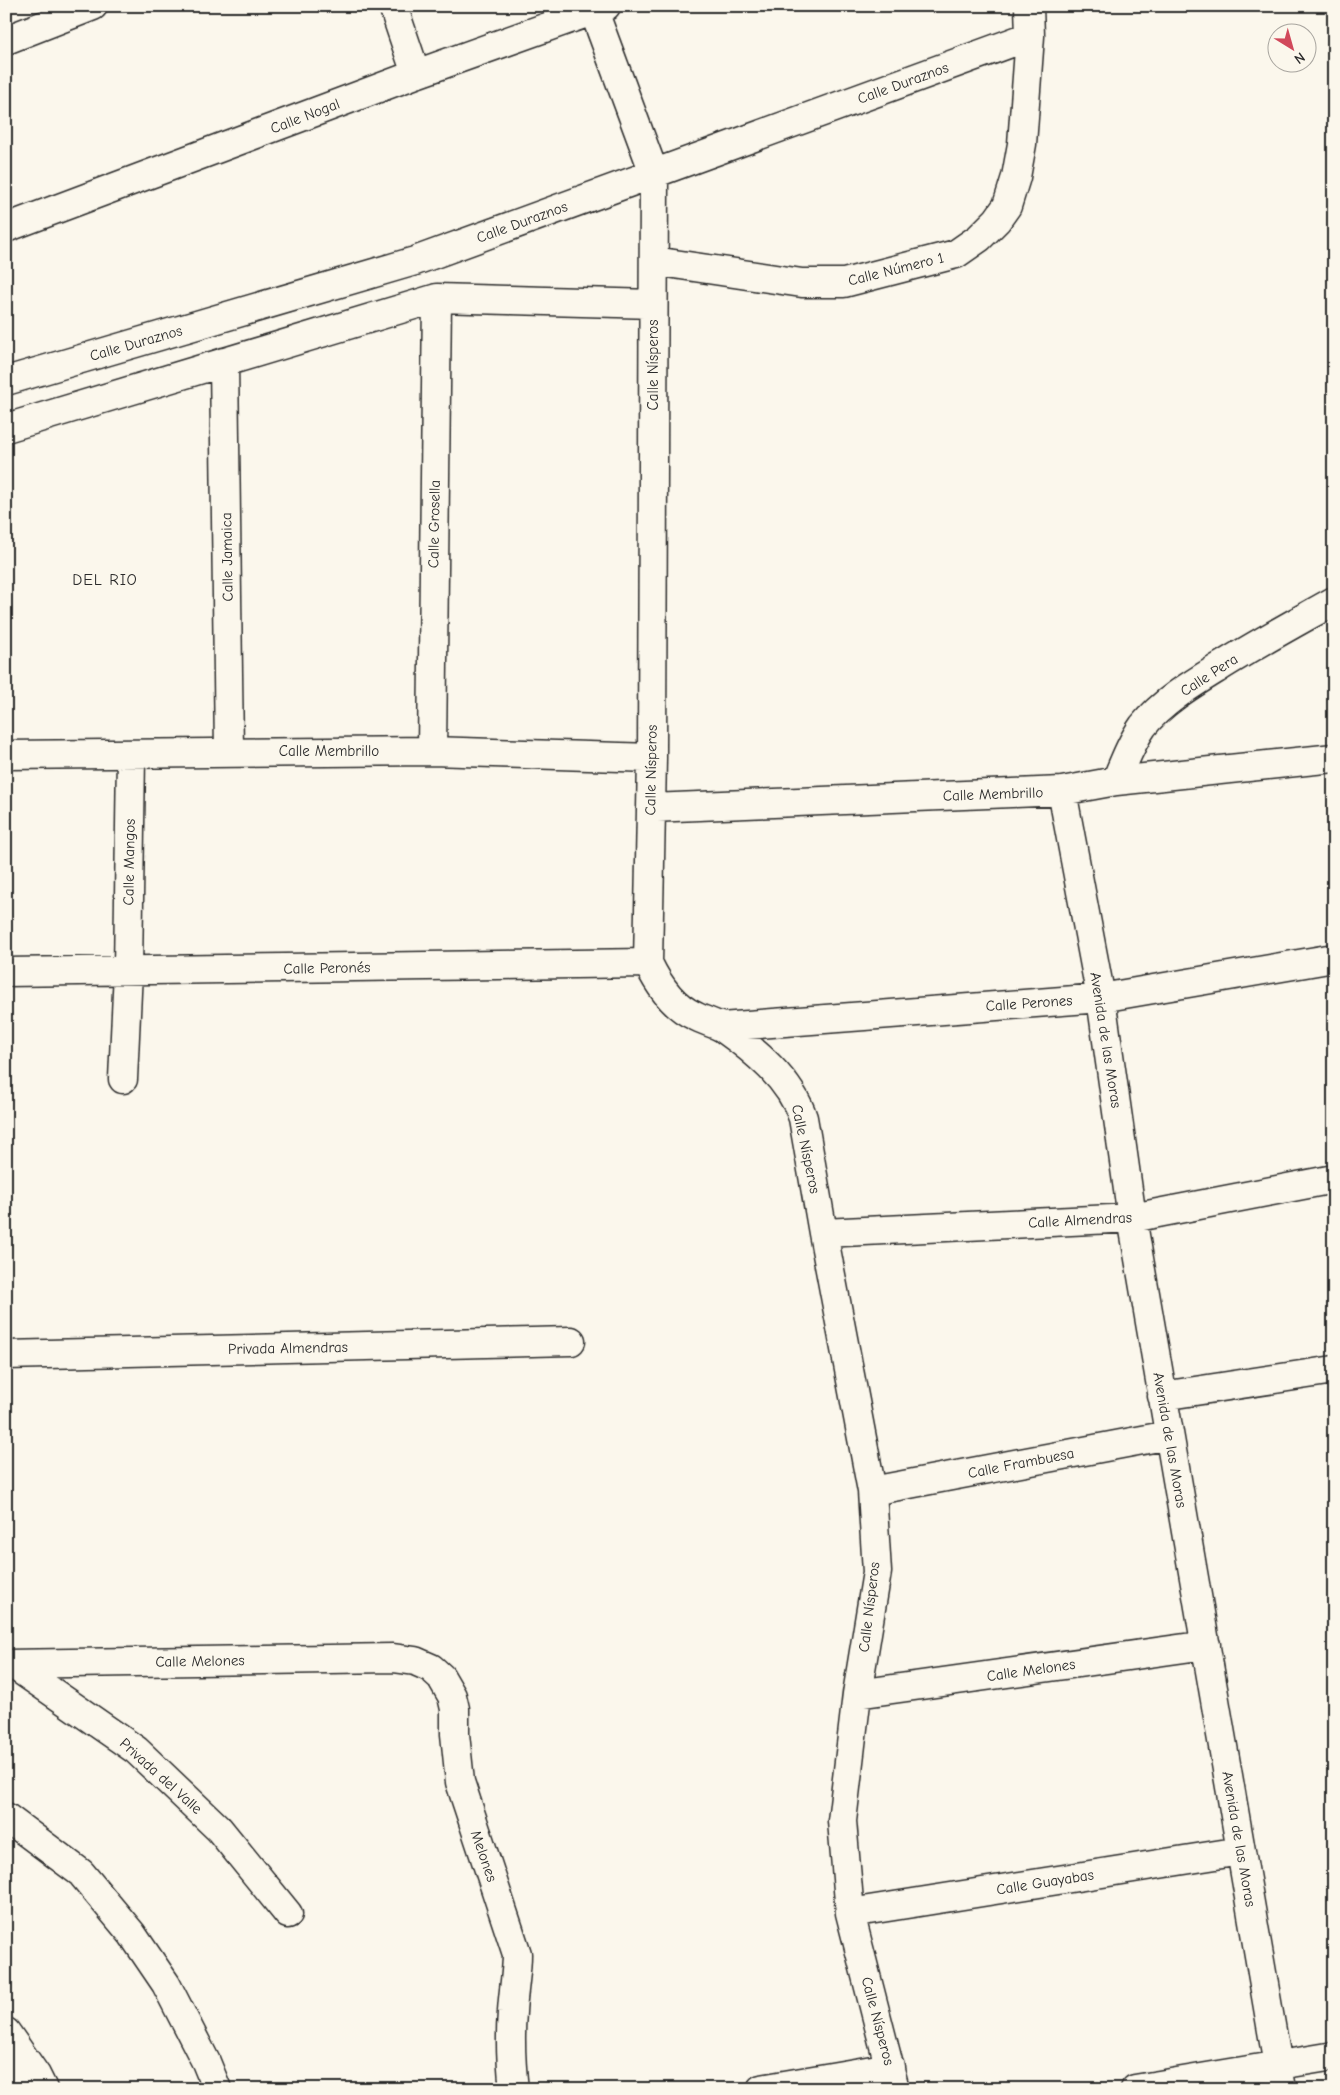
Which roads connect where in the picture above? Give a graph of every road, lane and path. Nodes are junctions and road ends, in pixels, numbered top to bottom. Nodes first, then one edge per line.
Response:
1 (93, 6) edge
2 (393, 6) edge
3 (1029, 6) edge
4 (597, 8) edge
5 (1030, 36) junction
6 (6, 40) edge
7 (416, 74) junction
8 (654, 173) junction
9 (6, 228) edge
10 (654, 261) junction
11 (437, 298) junction
12 (654, 304) junction
13 (224, 362) junction
14 (6, 381) edge
15 (6, 428) edge
16 (1334, 601) edge
17 (432, 751) junction
18 (229, 752) junction
19 (131, 754) junction
20 (6, 755) edge
21 (652, 758) junction
22 (1334, 758) edge
23 (1116, 781) junction
24 (1062, 790) junction
25 (651, 808) junction
26 (1334, 958) edge
27 (648, 963) junction
28 (128, 971) junction
29 (6, 972) edge
30 (1101, 998) junction
31 (721, 1027) junction
32 (123, 1079) dead end
33 (1334, 1180) edge
34 (1132, 1218) junction
35 (822, 1233) junction
36 (571, 1341) dead end
37 (6, 1355) edge
38 (1334, 1370) edge
39 (1162, 1396) junction
40 (1169, 1435) junction
41 (872, 1491) junction
42 (1206, 1645) junction
43 (393, 1658) joint
44 (9, 1664) edge
45 (857, 1694) junction
46 (6, 1817) edge
47 (1241, 1851) junction
48 (850, 1913) junction
49 (288, 1914) dead end
50 (6, 2032) edge
51 (1334, 2056) edge
52 (6, 2073) edge
53 (1280, 2077) edge
54 (893, 2078) edge
55 (40, 2082) edge
56 (217, 2089) edge
57 (514, 2089) edge
58 (761, 2089) edge
59 (1136, 2089) edge

1 - 6 street
2 - 7 street
3 - 5 street, Calle Número 1
4 - 7 street, Calle Nogal
4 - 8 street, Calle Nísperos
5 - 8 street, Calle Duraznos
5 - 10 street, Calle Número 1
7 - 9 street, Calle Nogal
8 - 10 street, Calle Nísperos
8 - 14 street, Calle Duraznos
10 - 12 street, Calle Nísperos
11 - 12 street
11 - 13 street
11 - 17 street, Calle Grosella
12 - 21 street, Calle Nísperos
13 - 15 street
13 - 18 street, Calle Jamaica
16 - 23 street, Calle Pera
17 - 18 street, Calle Membrillo
17 - 21 street, Calle Membrillo
18 - 19 street, Calle Membrillo
19 - 20 street, Calle Membrillo
19 - 28 street, Calle Mangos
21 - 25 street, Calle Nísperos
22 - 23 street, Calle Membrillo
23 - 24 street, Calle Membrillo
24 - 25 street, Calle Membrillo
24 - 30 street, Avenida de las Moras
25 - 27 street, Calle Nísperos
26 - 30 street, Calle Perones
27 - 28 street, Calle Peronés
27 - 31 street, Calle Nísperos
28 - 29 street, Calle Peronés
28 - 32 street, Calle Mangos
30 - 31 street, Calle Perones
30 - 34 street, Avenida de las Moras
31 - 35 street, Calle Nísperos
33 - 34 street, Calle Almendras
34 - 35 street, Calle Almendras
34 - 39 street, Avenida de las Moras
35 - 41 street, Calle Nísperos
36 - 37 street, Privada Almendras
38 - 39 street
39 - 40 street, Avenida de las Moras
40 - 41 street, Calle Frambuesa
40 - 42 street, Avenida de las Moras
41 - 45 street, Calle Nísperos
42 - 45 street, Calle Melones
42 - 47 street, Avenida de las Moras
43 - 44 street, Calle Melones
43 - 57 street, Melones
44 - 49 street, Privada del Valle
45 - 48 street, Calle Nísperos
46 - 56 street
47 - 48 street, Calle Guayabas
47 - 53 street, Avenida de las Moras
48 - 54 street, Calle Nísperos
50 - 55 street
51 - 53 street
52 - 55 street
53 - 59 street
54 - 58 street

